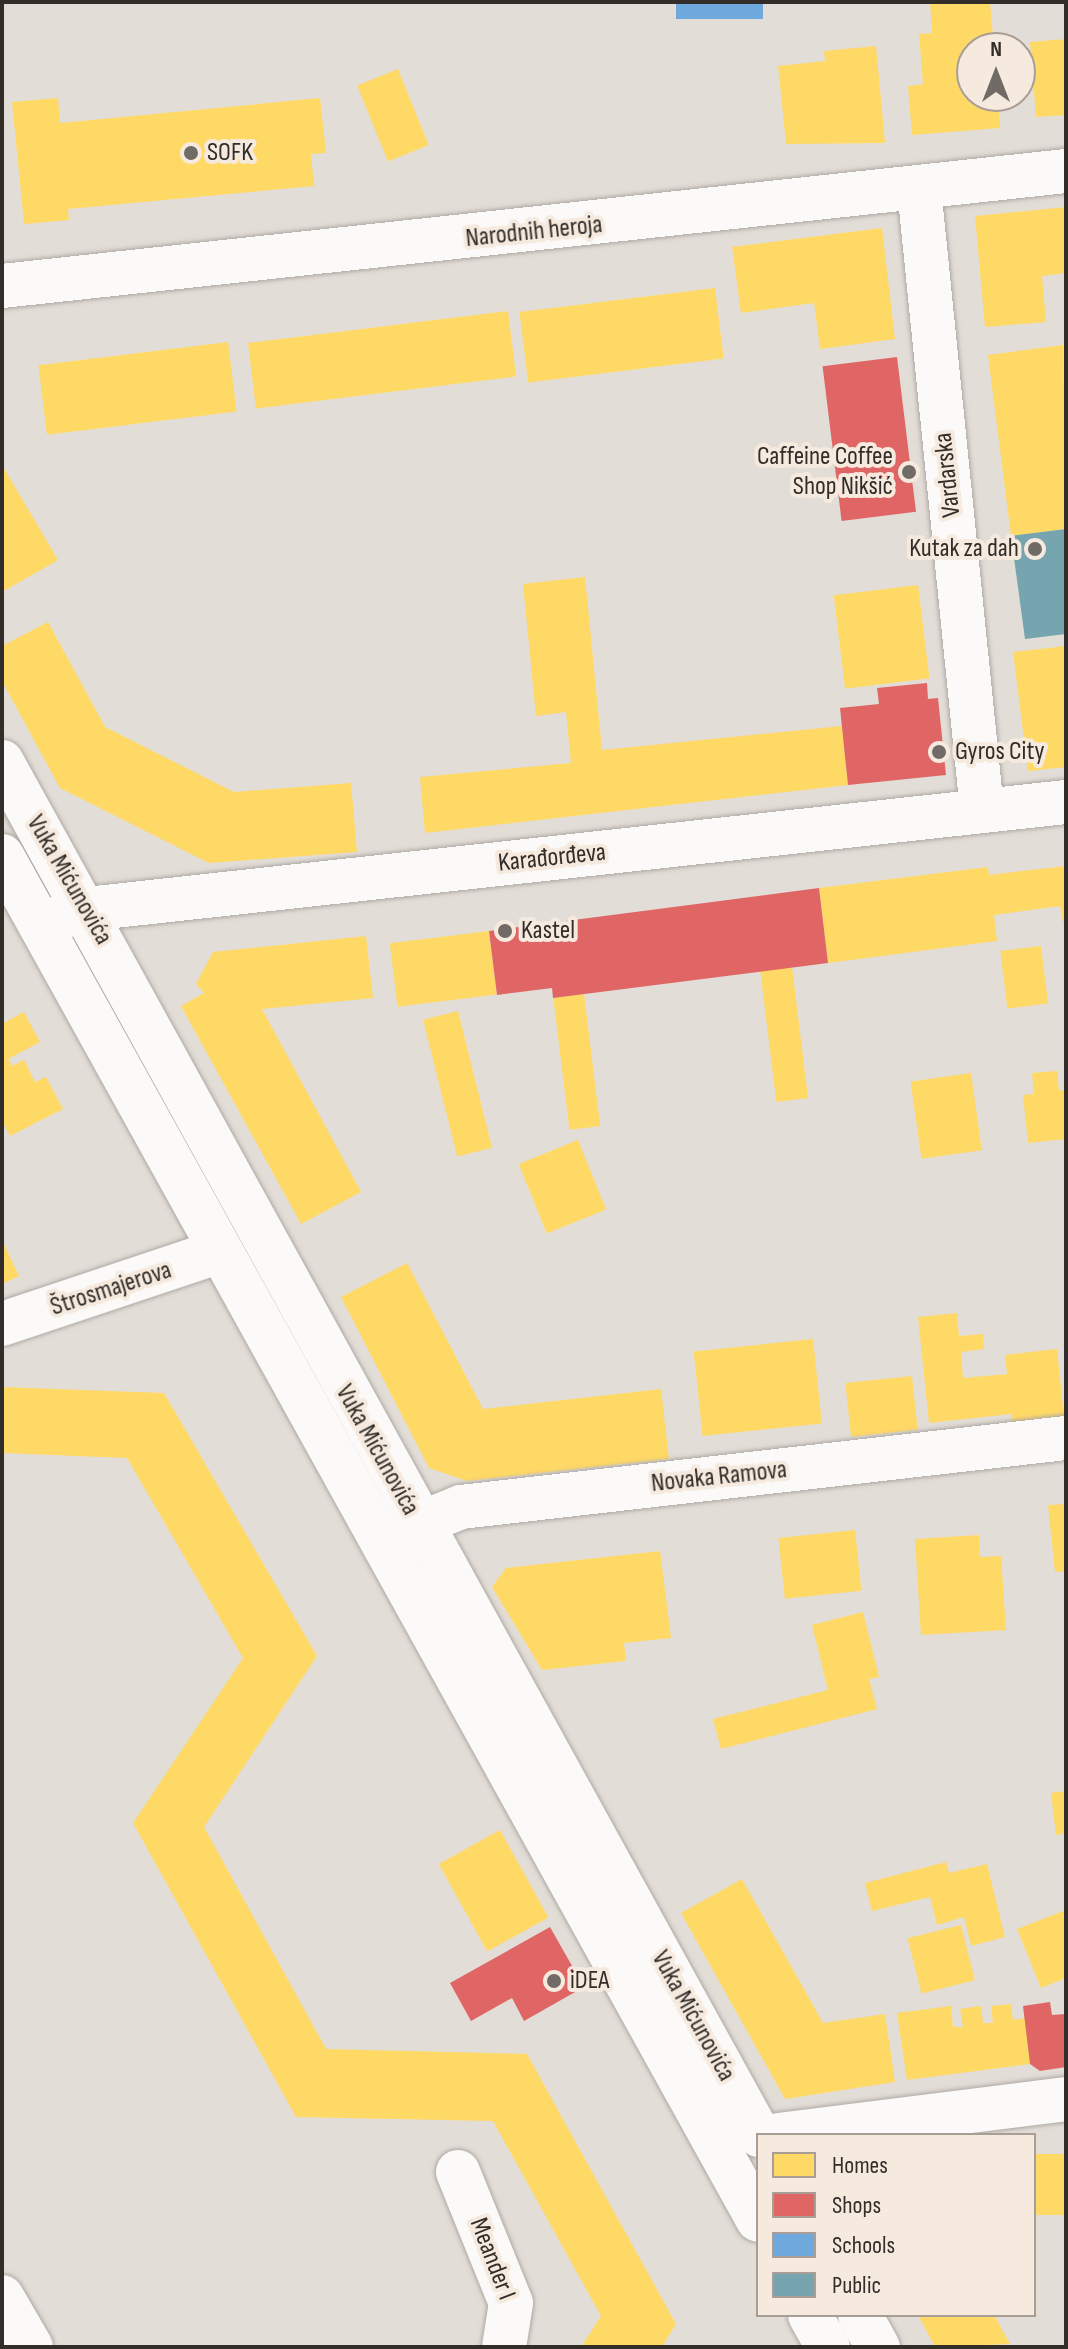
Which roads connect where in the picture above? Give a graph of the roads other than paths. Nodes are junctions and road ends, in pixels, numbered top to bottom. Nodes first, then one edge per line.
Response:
1 (1066, 171) edge
2 (919, 188) junction
3 (2, 286) edge
4 (2, 762) edge
5 (1066, 802) edge
6 (982, 810) junction
7 (2, 856) edge
8 (87, 909) junction
9 (40, 924) junction
10 (220, 1251) junction
11 (2, 1324) edge
12 (1066, 1438) edge
13 (397, 1530) junction
14 (1066, 2099) edge
15 (794, 2133) edge
16 (748, 2147) edge
17 (458, 2172) dead end
18 (756, 2205) edge
19 (2, 2297) edge
20 (811, 2317) edge
21 (861, 2317) edge
22 (19, 2338) edge
23 (504, 2347) edge
24 (828, 2347) edge
25 (878, 2347) edge

1 - 2 street, Narodnih heroja
2 - 3 street, Narodnih heroja
2 - 6 street, Vardarska
4 - 8 street, Vuka Mićunovića
5 - 6 street, Karađorđeva
6 - 8 street, Karađorđeva
7 - 9 street, Vuka Mićunovića
8 - 9 street, Karađorđeva
8 - 13 street, Vuka Mićunovića
9 - 10 street, Vuka Mićunovića
10 - 11 street, Štrosmajerova
10 - 13 street, Vuka Mićunovića
12 - 13 street, Novaka Ramova
13 - 16 street, Vuka Mićunovića
14 - 15 street
16 - 18 street, Vuka Mićunovića
17 - 23 street, Meander I
19 - 22 street
20 - 24 street
21 - 25 street

